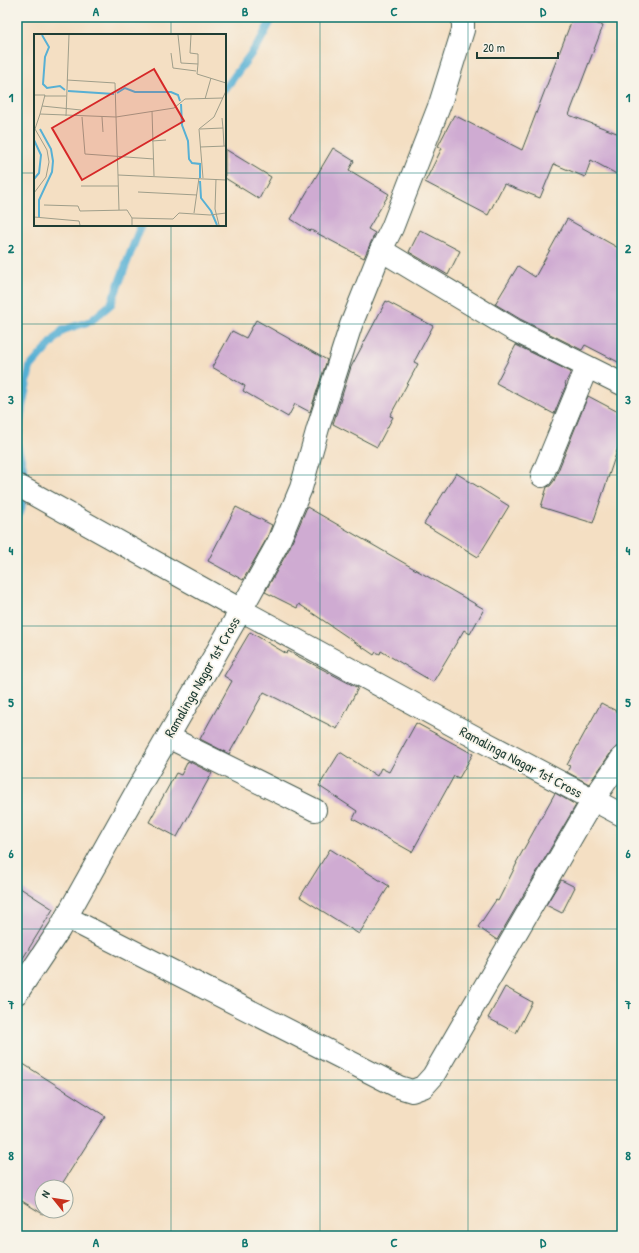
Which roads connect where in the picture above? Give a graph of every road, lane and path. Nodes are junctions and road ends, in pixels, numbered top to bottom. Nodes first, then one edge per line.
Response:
1 (463, 17) edge
2 (381, 250) junction
3 (587, 367) junction
4 (622, 384) edge
5 (542, 476) dead end
6 (17, 485) edge
7 (241, 610) junction
8 (168, 737) junction
9 (622, 758) edge
10 (593, 800) junction
11 (315, 810) dead end
12 (622, 815) edge
13 (66, 917) junction
14 (17, 993) edge

1 - 2 street
2 - 3 street
2 - 7 street
3 - 4 street
3 - 5 street
6 - 7 street
7 - 8 street, Ramalinga Nagar 1st Cross
7 - 10 street, Ramalinga Nagar 1st Cross
8 - 11 street
8 - 13 street, Ramalinga Nagar 1st Cross
9 - 10 street
10 - 12 street, Ramalinga Nagar 1st Cross
10 - 13 street
13 - 14 street, Ramalinga Nagar 1st Cross

